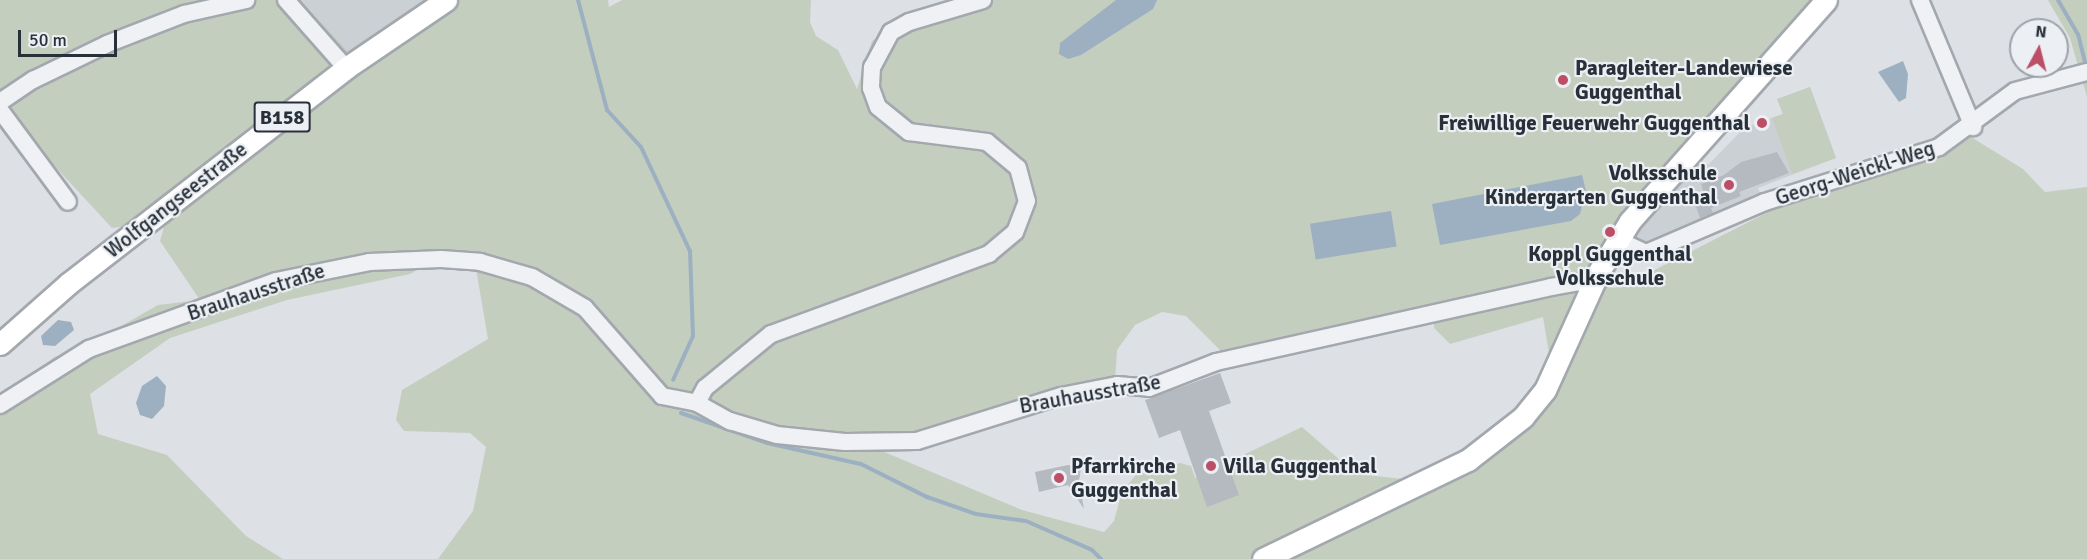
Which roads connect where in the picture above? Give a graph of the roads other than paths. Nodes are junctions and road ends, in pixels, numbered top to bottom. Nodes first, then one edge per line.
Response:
1 (246, 0) edge
2 (286, 0) edge
3 (446, 0) edge
4 (982, 0) edge
5 (1826, 0) edge
6 (1920, 0) edge
7 (346, 68) junction
8 (2085, 73) edge
9 (0, 102) edge
10 (0, 110) edge
11 (1972, 127) junction
12 (68, 202) dead end
13 (1616, 239) junction
14 (1591, 287) junction
15 (0, 344) edge
16 (697, 403) junction
17 (0, 405) edge
18 (1263, 559) edge

1 - 9 street
2 - 7 street
3 - 7 main road, Wolfgangseestraße / B158
4 - 16 street
5 - 13 main road
6 - 11 street
7 - 15 main road, Wolfgangseestraße / B158
8 - 11 street, Georg-Weickl-Weg
10 - 12 street
11 - 13 street, Georg-Weickl-Weg
13 - 14 main road
14 - 16 street, Brauhausstraße
14 - 18 main road
16 - 17 street, Brauhausstraße

